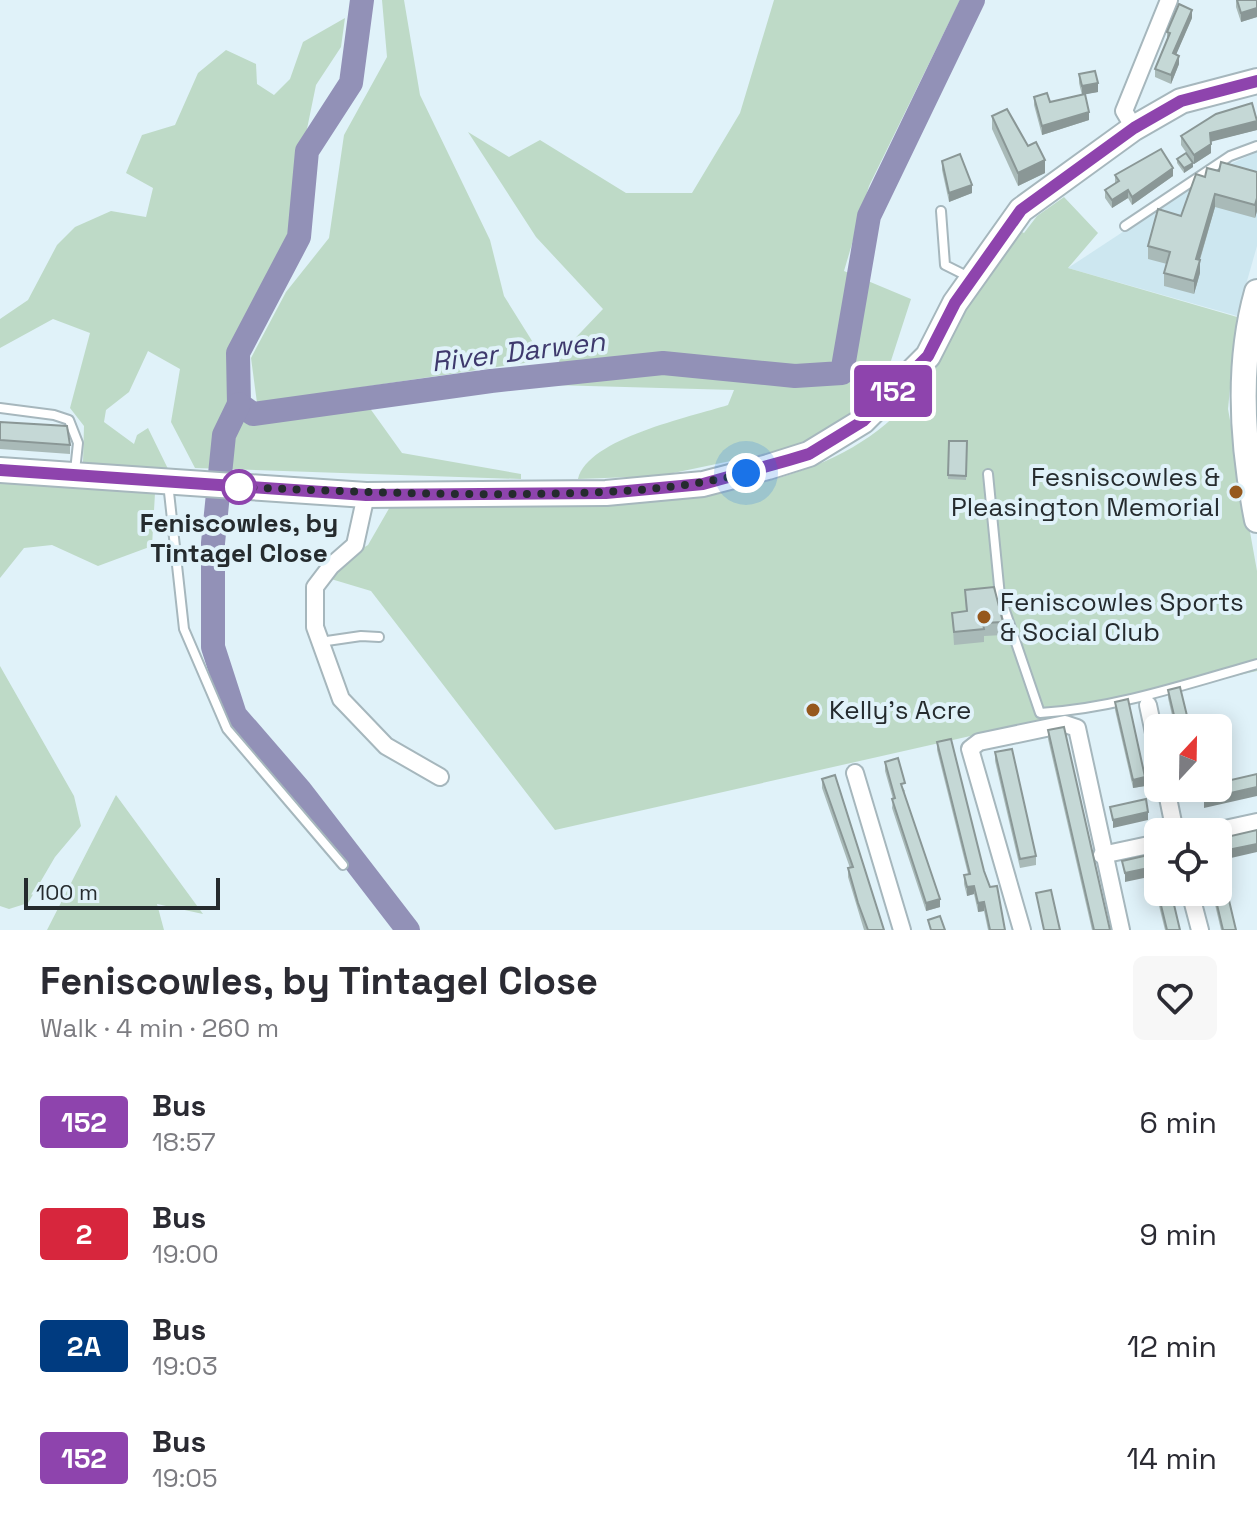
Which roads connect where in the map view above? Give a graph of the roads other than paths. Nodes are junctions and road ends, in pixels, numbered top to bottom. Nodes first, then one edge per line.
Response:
1 (1169, 0) edge
2 (1257, 81) edge
3 (1134, 128) junction
4 (1257, 146) edge
5 (941, 211) dead end
6 (1125, 226) dead end
7 (972, 278) junction
8 (1257, 292) edge
9 (0, 408) edge
10 (0, 470) edge
11 (988, 474) dead end
12 (75, 476) junction
13 (168, 482) junction
14 (366, 495) junction
15 (1257, 520) edge
16 (379, 637) dead end
17 (319, 643) junction
18 (1257, 664) edge
19 (1148, 705) dead end
20 (1150, 714) edge
21 (855, 773) dead end
22 (440, 777) dead end
23 (1257, 822) edge
24 (1232, 827) edge
25 (1144, 846) edge
26 (1102, 855) junction
27 (343, 865) dead end
28 (1194, 906) edge
29 (902, 930) edge
30 (1022, 930) edge
31 (1121, 930) edge
32 (1200, 930) edge

1 - 3 street
2 - 3 main road
3 - 7 main road
4 - 6 lane
5 - 7 lane
7 - 14 main road
8 - 15 main road
9 - 12 lane
10 - 12 main road
11 - 18 lane
12 - 13 main road
13 - 14 main road
13 - 27 lane
14 - 17 street
16 - 17 lane
17 - 22 street
19 - 20 street
21 - 29 street
23 - 24 street
25 - 26 street
26 - 30 street
26 - 31 street
28 - 32 street

